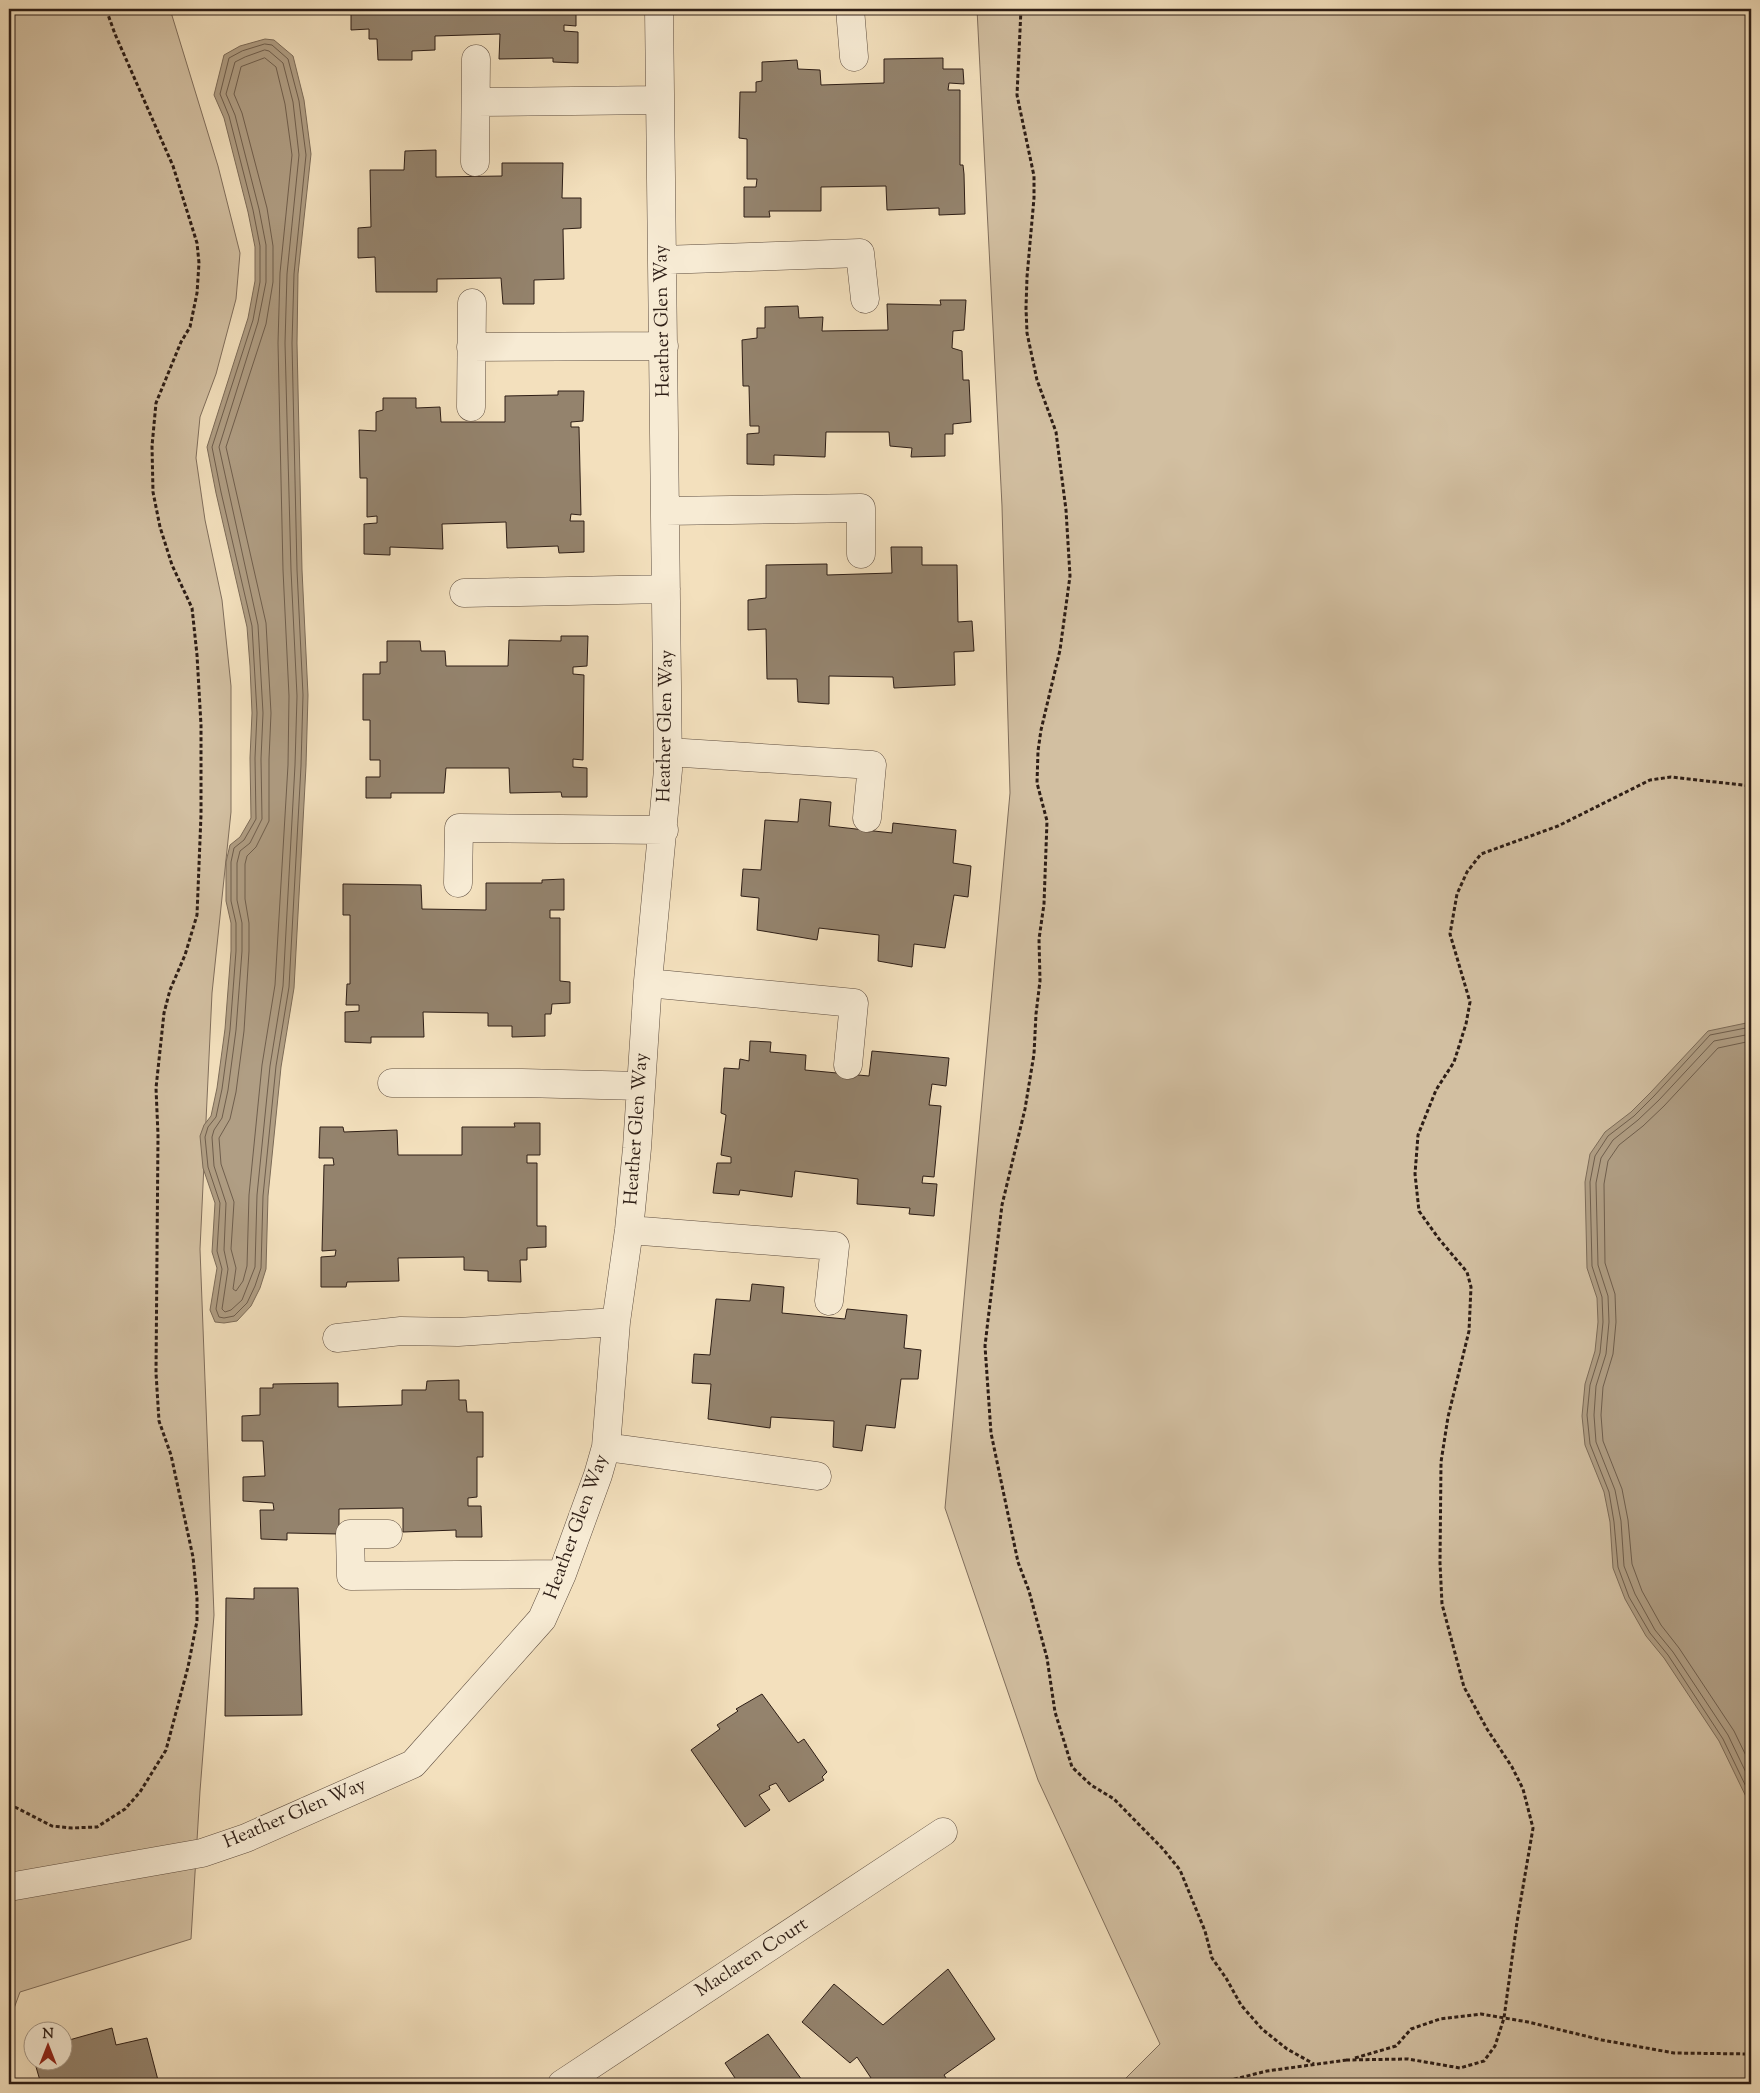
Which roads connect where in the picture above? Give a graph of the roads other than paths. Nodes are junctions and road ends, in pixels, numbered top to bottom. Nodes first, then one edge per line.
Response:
1 (659, 9) edge
2 (850, 9) edge
3 (854, 57) dead end
4 (476, 58) dead end
5 (660, 100) junction
6 (476, 102) junction
7 (475, 162) dead end
8 (662, 260) junction
9 (865, 299) dead end
10 (472, 303) dead end
11 (664, 346) junction
12 (471, 348) junction
13 (471, 407) dead end
14 (666, 511) junction
15 (861, 554) dead end
16 (666, 589) junction
17 (464, 593) dead end
18 (668, 752) junction
19 (867, 818) dead end
20 (664, 830) junction
21 (458, 883) dead end
22 (648, 983) junction
23 (848, 1065) dead end
24 (392, 1083) dead end
25 (641, 1086) junction
26 (629, 1230) junction
27 (829, 1301) dead end
28 (616, 1322) junction
29 (337, 1338) dead end
30 (606, 1447) junction
31 (818, 1476) dead end
32 (388, 1534) dead end
33 (562, 1574) junction
34 (943, 1832) dead end
35 (9, 1887) edge
36 (562, 2084) edge

1 - 5 street, Heather Glen Way
2 - 3 street
4 - 6 street
5 - 6 street
5 - 8 street, Heather Glen Way
6 - 7 street
8 - 9 street
8 - 11 street, Heather Glen Way
10 - 12 street
11 - 12 street
11 - 14 street, Heather Glen Way
12 - 13 street
14 - 15 street
14 - 16 street, Heather Glen Way
16 - 17 street
16 - 18 street, Heather Glen Way
18 - 19 street
18 - 20 street, Heather Glen Way
20 - 21 street
20 - 22 street, Heather Glen Way
22 - 23 street
22 - 25 street, Heather Glen Way
24 - 25 street
25 - 26 street, Heather Glen Way
26 - 27 street
26 - 28 street, Heather Glen Way
28 - 29 street
28 - 30 street, Heather Glen Way
30 - 31 street
30 - 33 street, Heather Glen Way
32 - 33 street
33 - 35 street, Heather Glen Way
34 - 36 street, Maclaren Court

